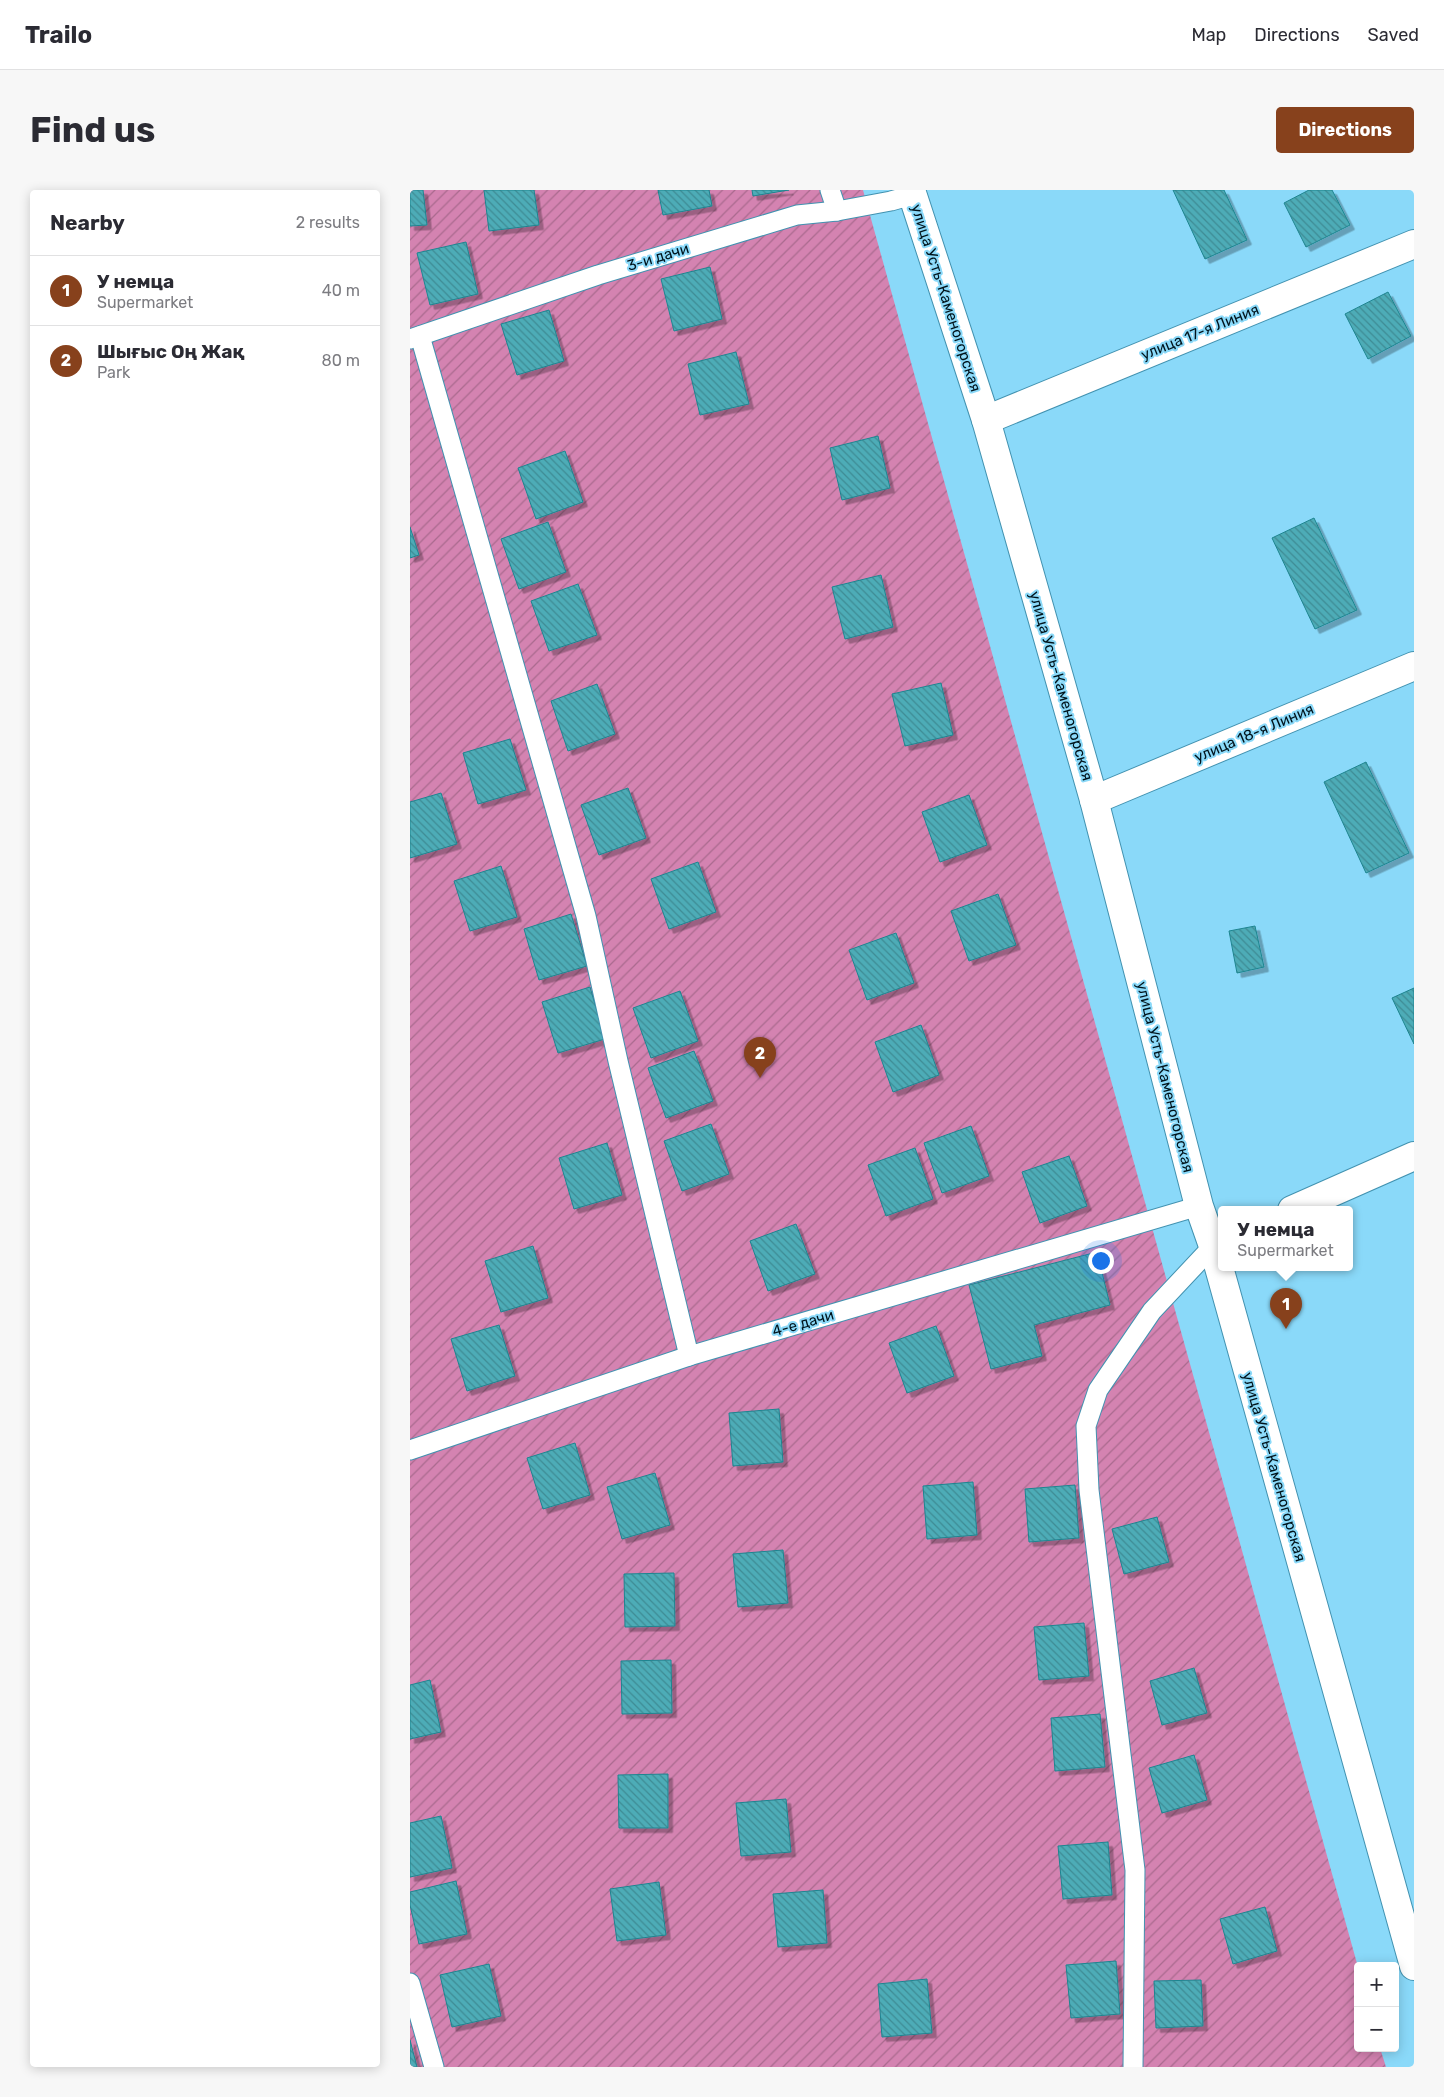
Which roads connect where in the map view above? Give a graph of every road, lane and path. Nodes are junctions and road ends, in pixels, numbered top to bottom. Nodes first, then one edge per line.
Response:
1 (830, 190) edge
2 (911, 192) edge
3 (837, 211) junction
4 (1414, 244) edge
5 (415, 337) edge
6 (986, 420) junction
7 (1414, 666) edge
8 (1094, 800) junction
9 (1414, 1156) edge
10 (1199, 1206) junction
11 (1301, 1206) edge
12 (1217, 1244) edge
13 (1224, 1271) edge
14 (689, 1356) junction
15 (410, 1450) edge
16 (1414, 1966) edge
17 (410, 1983) edge
18 (434, 2067) edge
19 (1133, 2067) edge

1 - 3 lane
2 - 3 lane, 3-и дачи
2 - 6 street, улица Усть-Каменогорская
3 - 5 lane, 3-и дачи
4 - 6 street, улица 17-я Линия
5 - 14 lane
6 - 8 street, улица Усть-Каменогорская
7 - 8 street, улица 18-я Линия
8 - 10 street, улица Усть-Каменогорская
9 - 11 street
10 - 12 street, улица Усть-Каменогорская
10 - 14 lane, 4-е дачи
12 - 19 lane
13 - 16 street, улица Усть-Каменогорская
14 - 15 lane, 4-е дачи
17 - 18 lane

